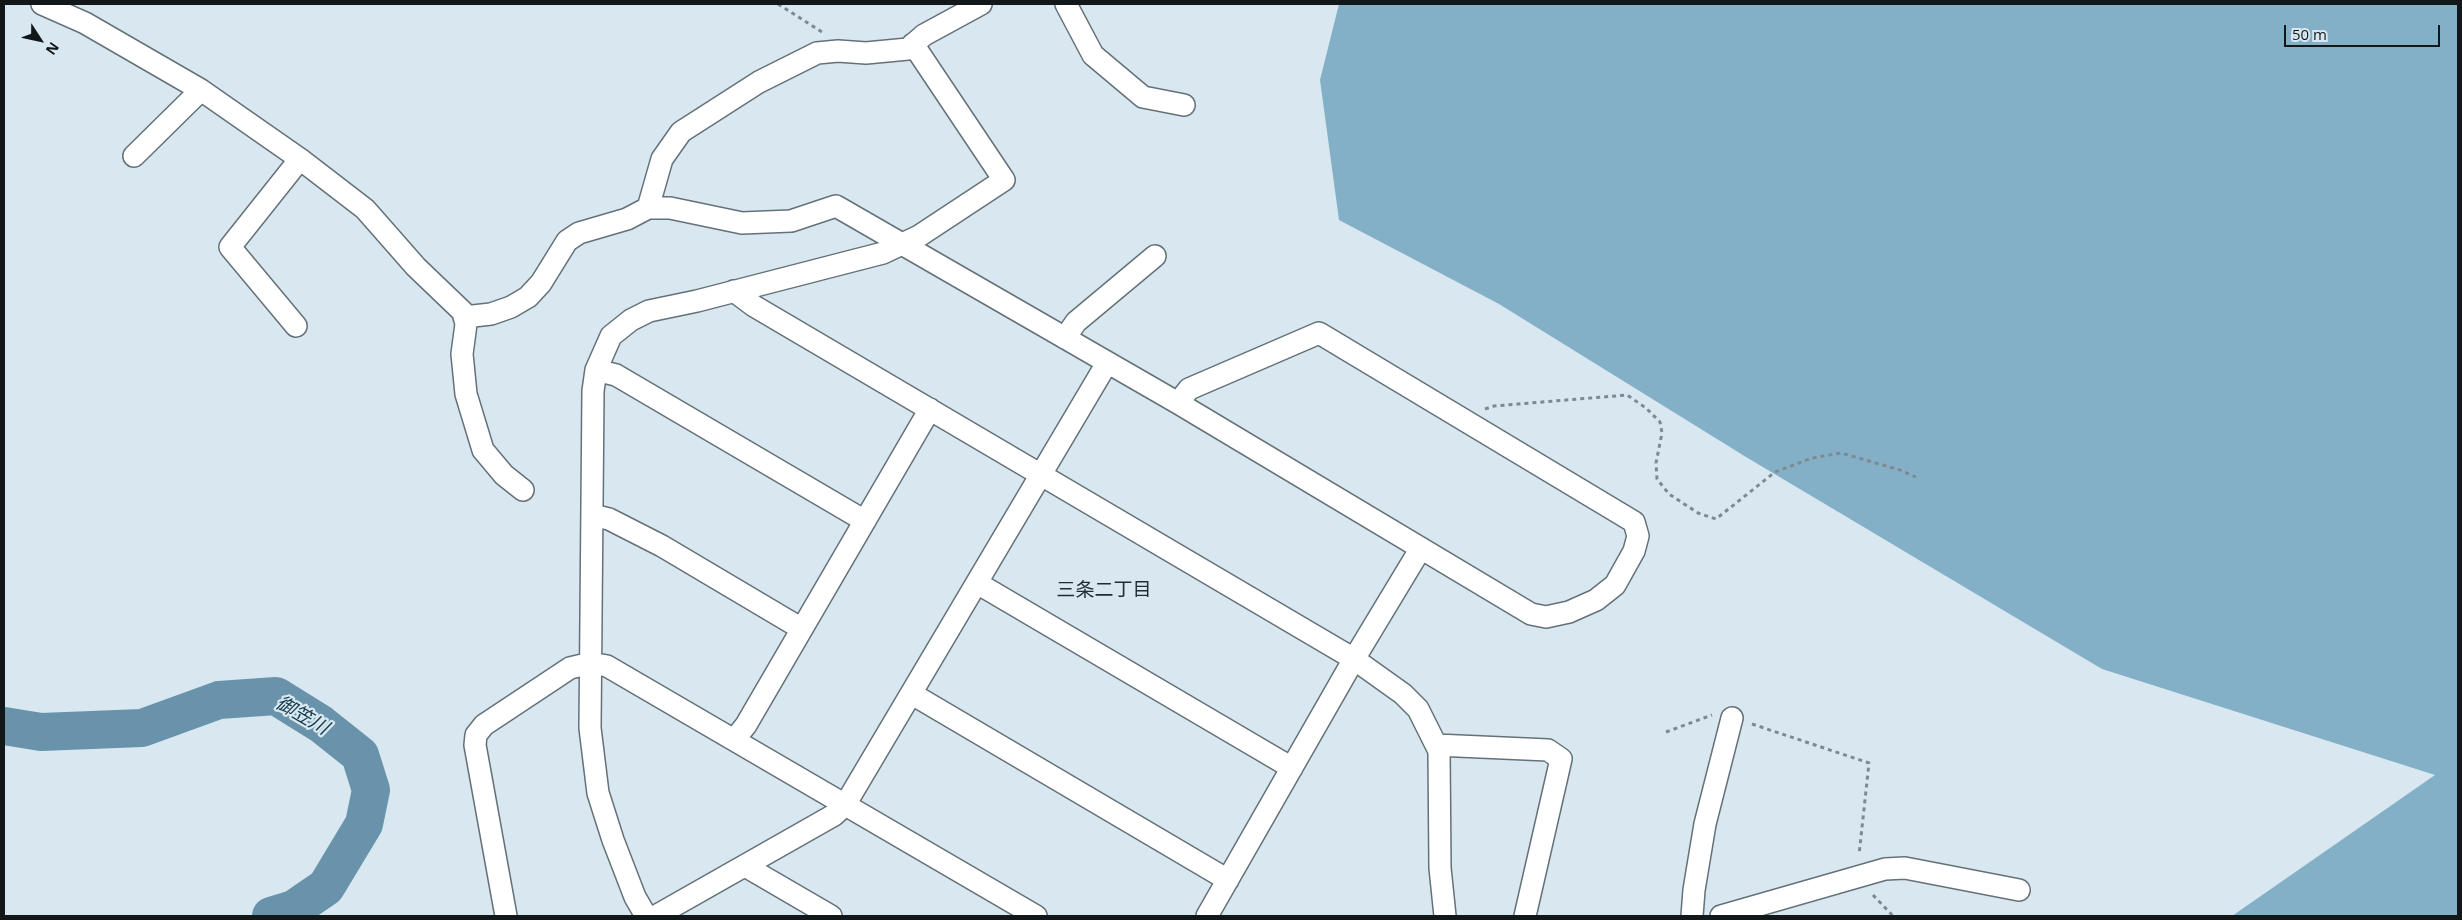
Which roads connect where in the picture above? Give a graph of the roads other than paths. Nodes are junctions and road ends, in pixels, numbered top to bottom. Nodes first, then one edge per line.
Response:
1 (981, 4) edge
2 (1066, 4) edge
3 (48, 5) edge
4 (914, 44) junction
5 (201, 90) junction
6 (1184, 105) dead end
7 (134, 156) dead end
8 (300, 159) junction
9 (648, 208) junction
10 (902, 244) junction
11 (1156, 256) dead end
12 (734, 291) junction
13 (464, 317) junction
14 (296, 326) dead end
15 (1064, 338) junction
16 (1107, 362) junction
17 (596, 370) junction
18 (1178, 403) junction
19 (930, 409) junction
20 (1041, 475) junction
21 (523, 490) dead end
22 (592, 514) junction
23 (865, 521) junction
24 (1421, 548) junction
25 (977, 583) junction
26 (802, 629) junction
27 (1354, 659) junction
28 (591, 663) junction
29 (912, 694) junction
30 (1732, 718) road end
31 (734, 740) junction
32 (1436, 745) junction
33 (1292, 768) junction
34 (845, 805) junction
35 (745, 866) junction
36 (1228, 880) junction
37 (2018, 890) dead end
38 (506, 916) edge
39 (646, 916) edge
40 (656, 916) edge
41 (830, 916) edge
42 (1036, 916) edge
43 (1207, 916) edge
44 (1445, 916) edge
45 (1525, 916) edge
46 (1692, 916) edge
47 (1721, 916) edge

1 - 4 street
2 - 6 street
3 - 5 street
4 - 9 street
4 - 10 street
5 - 7 street
5 - 8 street
8 - 13 street
8 - 14 street
9 - 10 street
9 - 13 street
10 - 12 street
10 - 15 street
11 - 15 street
12 - 17 street
12 - 19 street
13 - 21 street
15 - 16 street
16 - 18 street
16 - 20 street
17 - 22 street
17 - 23 street
18 - 24 street
18 - 24 street
19 - 20 street
19 - 23 street
20 - 25 street
20 - 27 street
22 - 26 street
22 - 28 street
23 - 26 street
24 - 27 street
25 - 29 street
25 - 33 street
26 - 31 street
27 - 32 street
27 - 33 street
28 - 31 street
28 - 38 street
28 - 39 street
29 - 34 street
29 - 36 street
30 - 46 street
31 - 34 street
32 - 44 street
32 - 45 street
33 - 36 street
34 - 35 street
34 - 42 street
35 - 40 street
35 - 41 street
36 - 43 street
37 - 47 street

